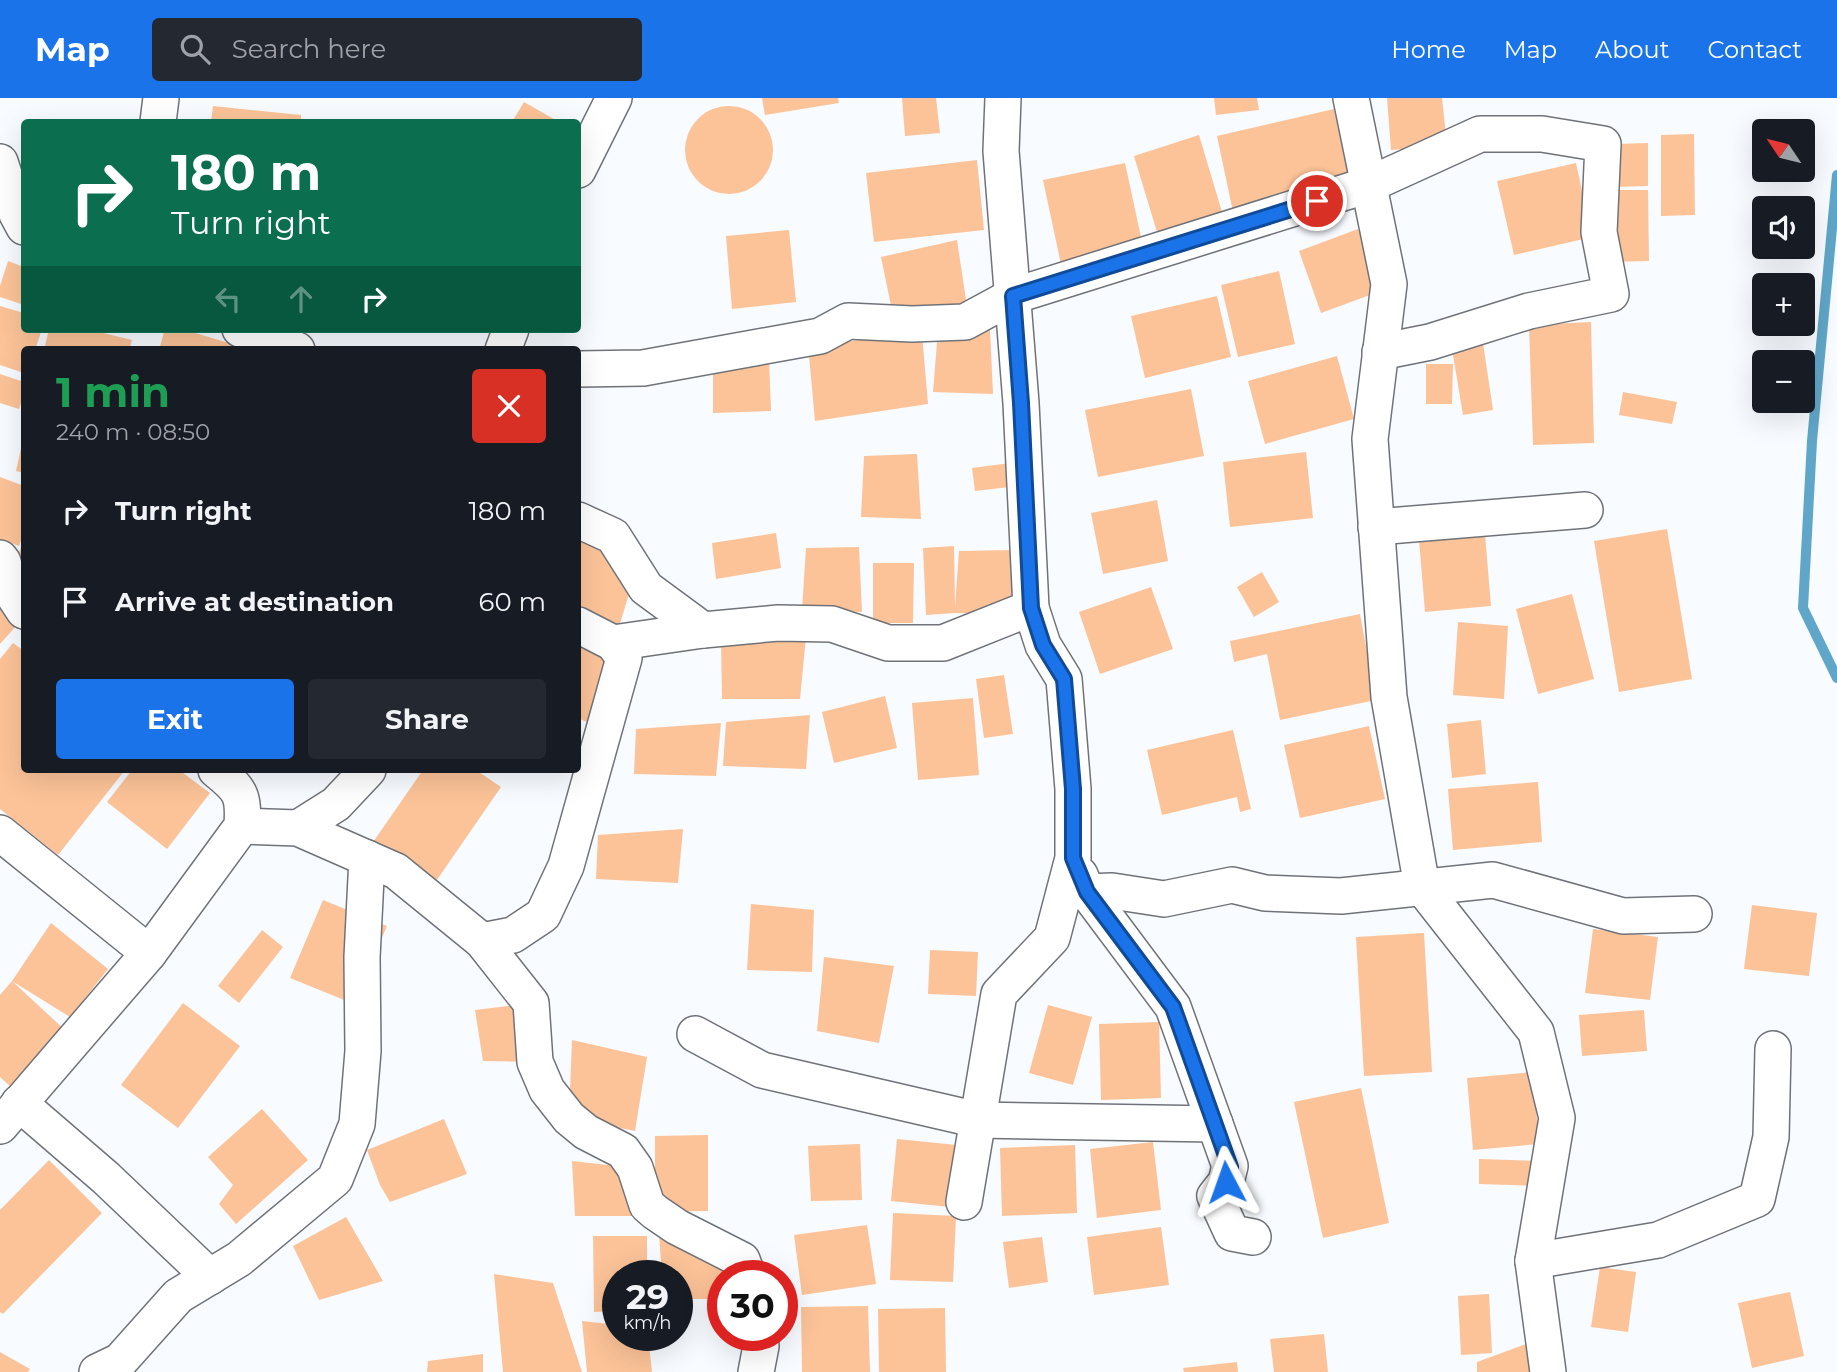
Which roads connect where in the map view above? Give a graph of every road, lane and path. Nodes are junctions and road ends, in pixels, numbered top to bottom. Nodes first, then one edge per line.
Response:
1 (161, 98) edge
2 (614, 98) edge
3 (1003, 98) edge
4 (1351, 98) edge
5 (158, 119) edge
6 (0, 162) edge
7 (581, 164) edge
8 (1368, 185) junction
9 (14, 226) edge
10 (1013, 296) junction
11 (251, 333) edge
12 (286, 346) edge
13 (1380, 352) junction
14 (581, 369) edge
15 (1584, 510) dead end
16 (581, 521) edge
17 (1376, 527) junction
18 (0, 558) edge
19 (21, 606) edge
20 (1031, 608) junction
21 (0, 618) edge
22 (21, 624) edge
23 (581, 627) edge
24 (703, 630) junction
25 (613, 643) junction
26 (220, 773) edge
27 (365, 773) edge
28 (242, 826) junction
29 (298, 828) junction
30 (0, 833) edge
31 (367, 858) junction
32 (1073, 858) junction
33 (1422, 887) junction
34 (1087, 892) junction
35 (1693, 914) dead end
36 (482, 941) junction
37 (149, 954) junction
38 (695, 1034) dead end
39 (1773, 1049) dead end
40 (10, 1115) edge
41 (978, 1120) junction
42 (1215, 1124) junction
43 (964, 1202) dead end
44 (1253, 1237) dead end
45 (742, 1260) edge
46 (1533, 1261) junction
47 (210, 1277) junction
48 (97, 1372) edge
49 (1549, 1372) edge

1 - 5 street
2 - 7 street
3 - 10 street
4 - 8 street
6 - 9 street
8 - 10 street
8 - 13 street
8 - 13 street
10 - 14 street
10 - 20 street
11 - 12 street
13 - 17 street
15 - 17 street
16 - 24 street
17 - 33 street
18 - 19 street
20 - 24 street
20 - 32 street
21 - 22 street
23 - 25 street
24 - 25 street
25 - 36 street
26 - 28 street
27 - 29 street
28 - 29 street
28 - 37 street
29 - 31 street
30 - 37 street
31 - 36 street
31 - 47 street
32 - 34 street
32 - 41 street
33 - 34 street
33 - 35 street
33 - 46 street
34 - 42 street
36 - 45 street
37 - 40 street
38 - 41 street
39 - 46 street
40 - 47 street
41 - 42 street
41 - 43 street
42 - 44 street
46 - 49 street
47 - 48 street

